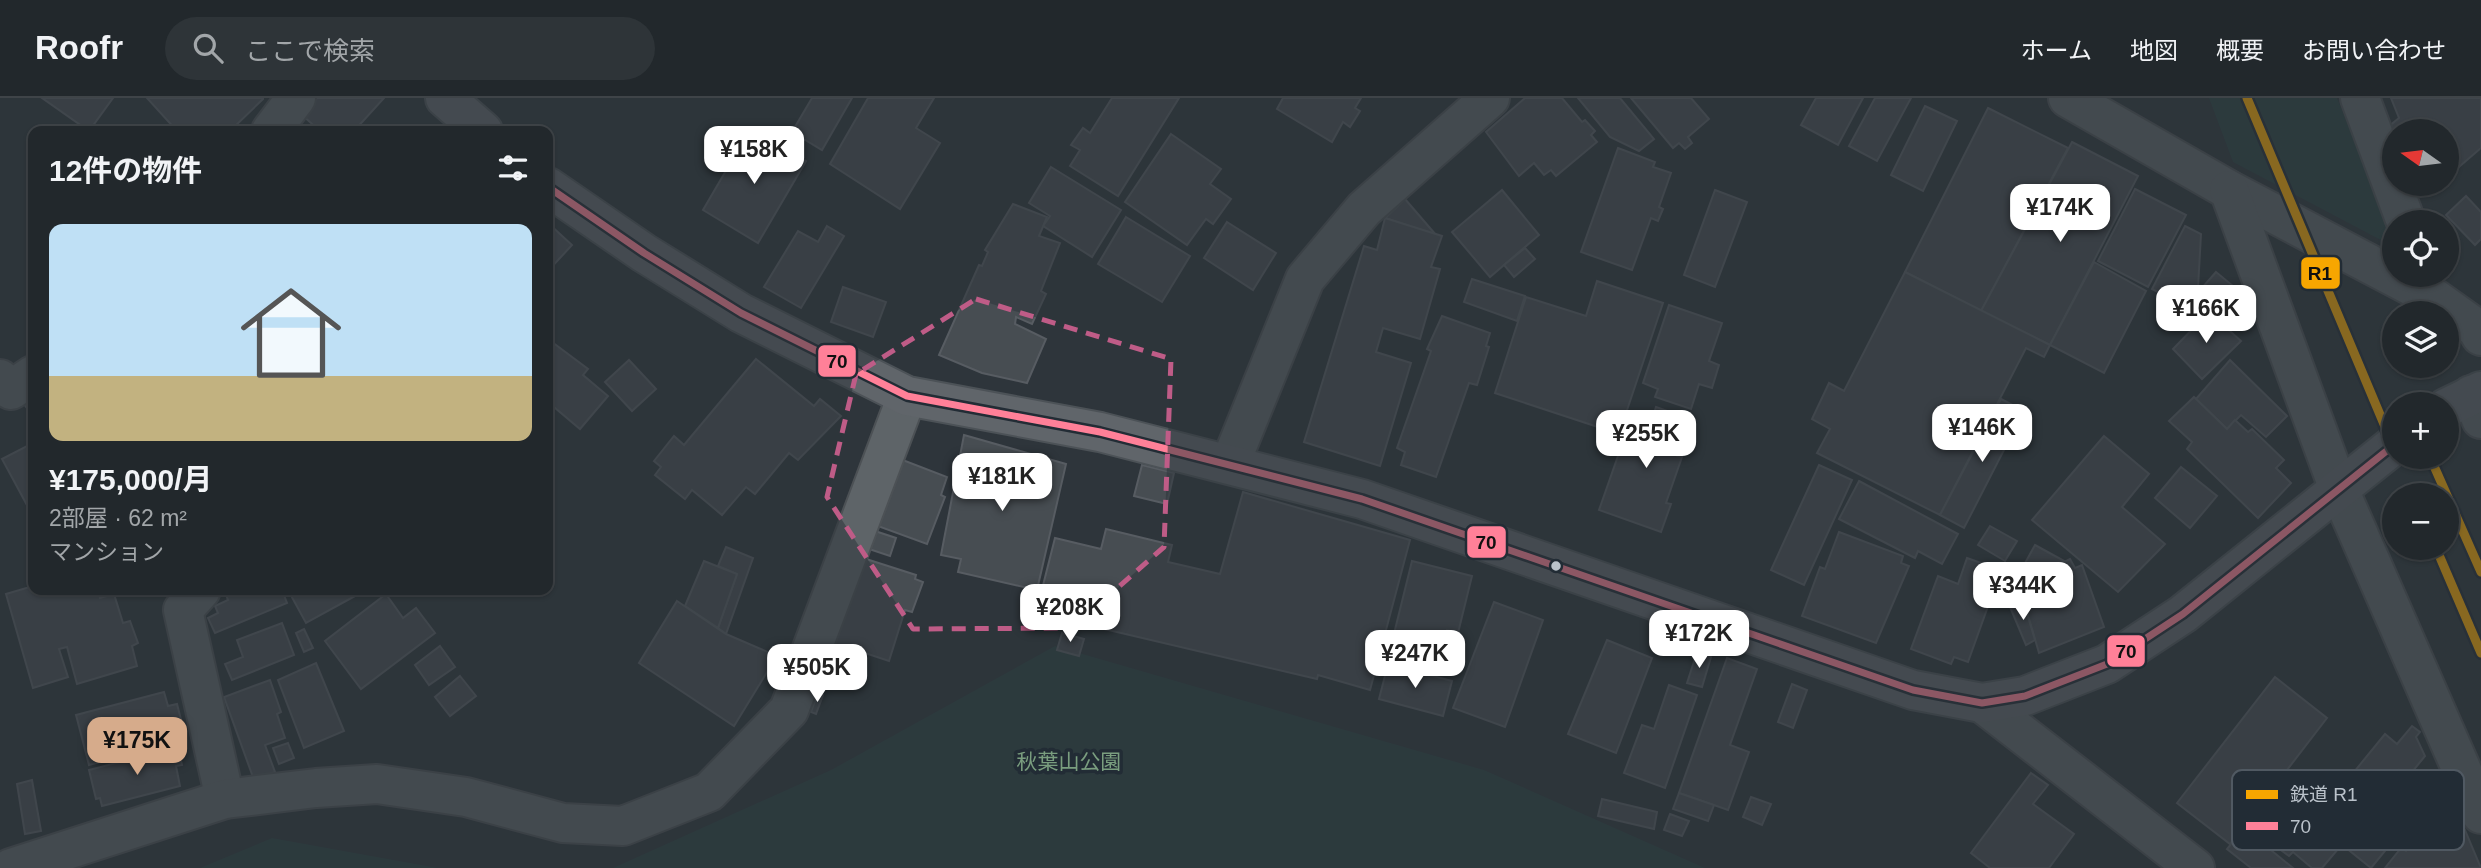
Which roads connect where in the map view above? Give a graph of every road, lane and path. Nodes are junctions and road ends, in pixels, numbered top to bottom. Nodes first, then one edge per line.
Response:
1 (296, 98) edge
2 (444, 98) edge
3 (1490, 98) edge
4 (2068, 98) edge
5 (2360, 98) edge
6 (2113, 107) edge
7 (275, 126) edge
8 (477, 126) edge
9 (553, 190) edge
10 (2229, 191) junction
11 (2402, 210) edge
12 (2382, 263) edge
13 (2431, 287) edge
14 (2481, 336) edge
15 (28, 378) edge
16 (0, 379) edge
17 (907, 396) junction
18 (2382, 453) edge
19 (1230, 464) junction
20 (2338, 487) junction
21 (196, 595) edge
22 (1982, 703) junction
23 (2462, 770) edge
24 (2464, 775) edge
25 (226, 799) junction
26 (2481, 814) edge
27 (11, 868) edge
28 (2195, 868) edge

1 - 7 street
2 - 8 main road
3 - 19 street
4 - 6 street
5 - 11 street
6 - 10 street
9 - 17 main road
10 - 12 street
10 - 20 street
13 - 14 street
15 - 16 street
17 - 19 main road
17 - 25 street
18 - 20 main road
19 - 22 main road
20 - 22 main road
20 - 23 street
21 - 25 street
22 - 28 street
24 - 26 street
25 - 27 street

